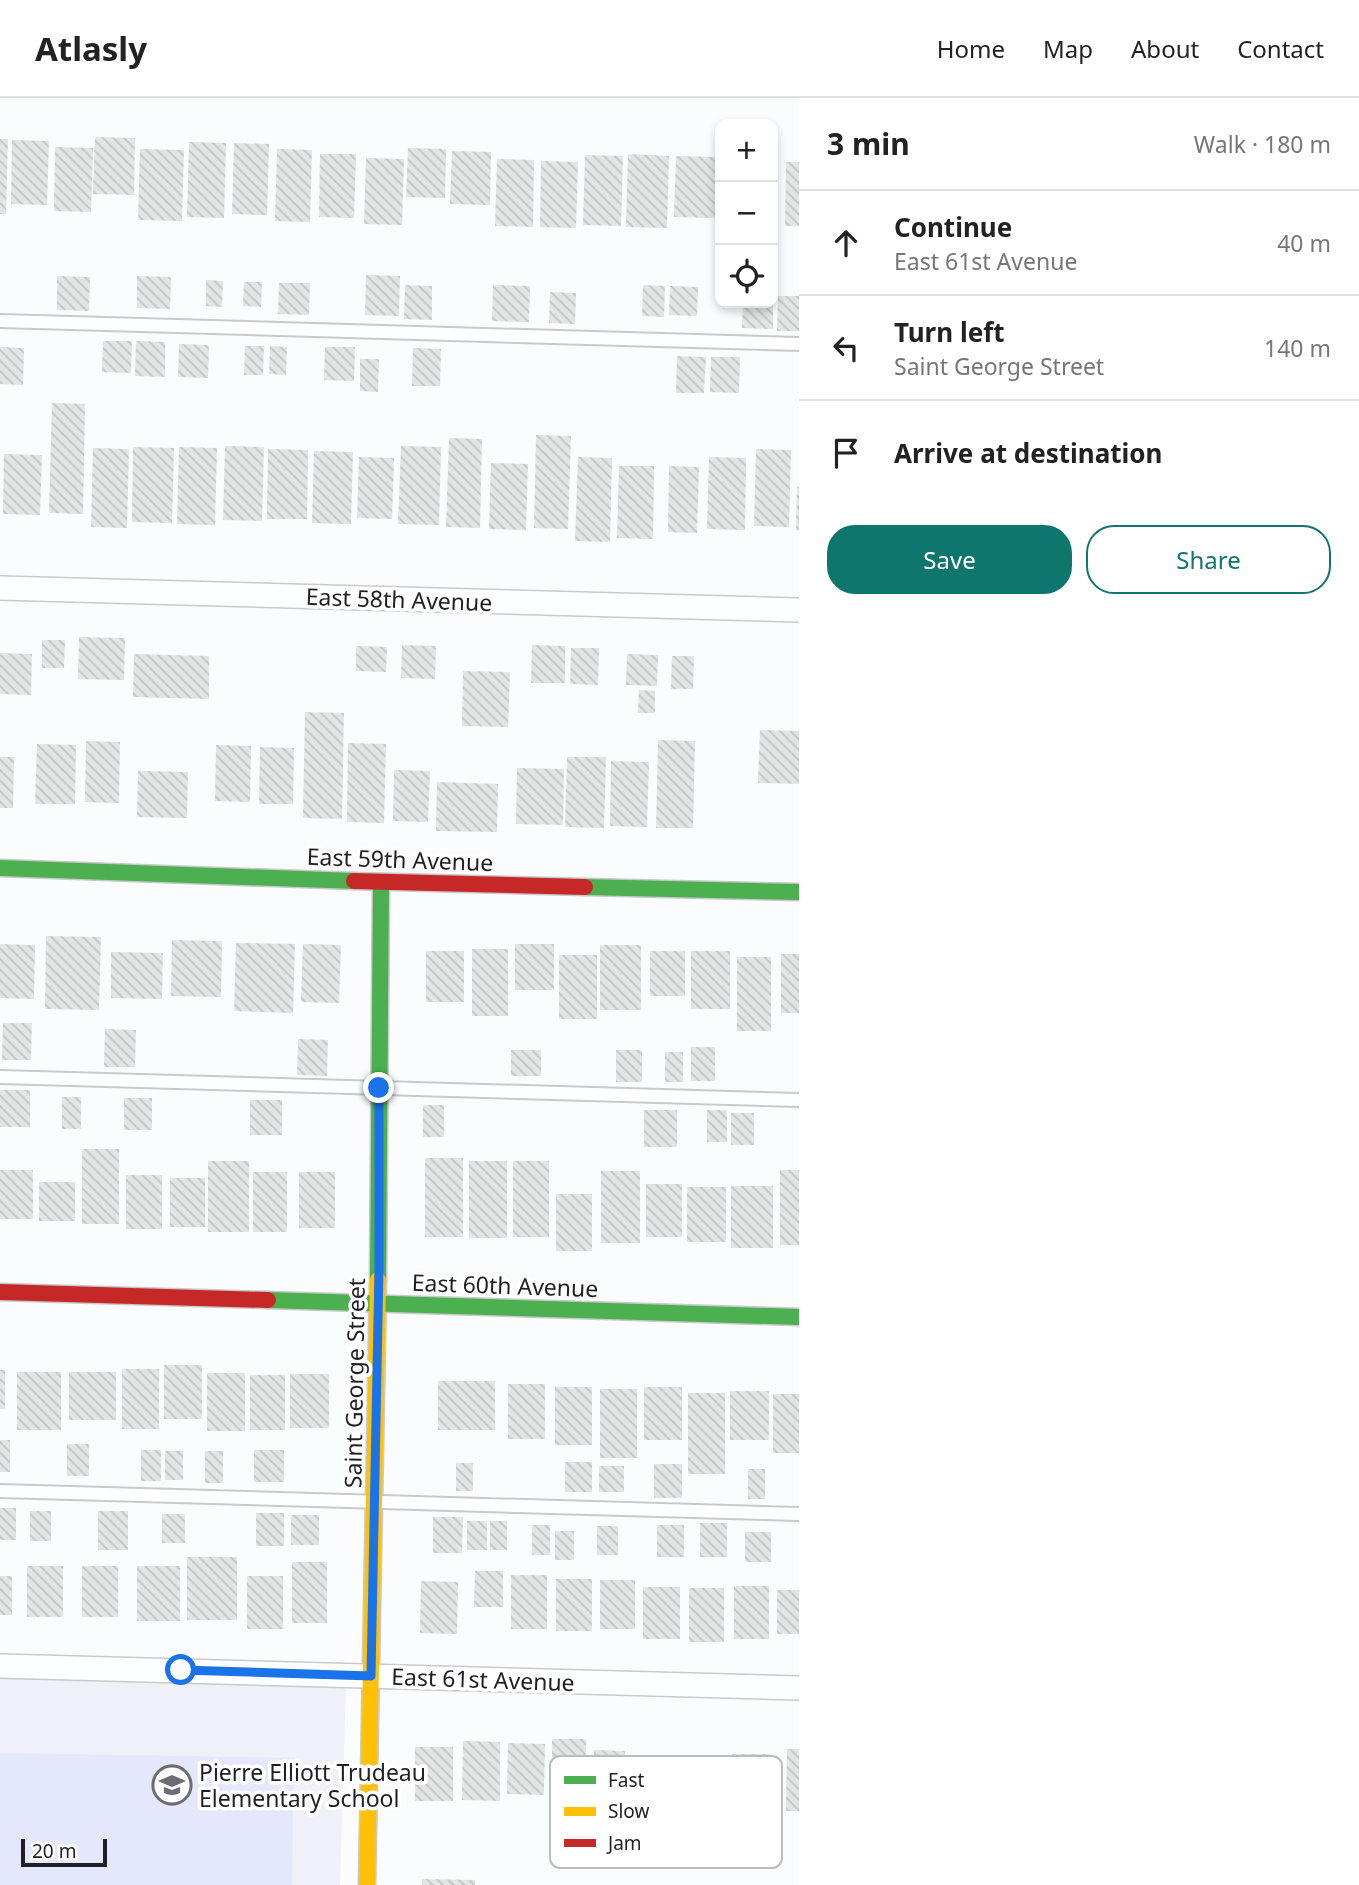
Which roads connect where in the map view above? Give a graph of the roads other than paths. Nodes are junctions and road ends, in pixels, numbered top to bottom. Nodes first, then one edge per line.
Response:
1 (0, 321) edge
2 (799, 344) edge
3 (0, 588) edge
4 (799, 610) edge
5 (0, 868) edge
6 (381, 882) junction
7 (799, 892) edge
8 (0, 1077) edge
9 (379, 1088) junction
10 (799, 1100) edge
11 (0, 1292) edge
12 (377, 1304) junction
13 (799, 1317) edge
14 (0, 1491) edge
15 (374, 1502) junction
16 (799, 1514) edge
17 (0, 1666) edge
18 (371, 1676) junction
19 (799, 1688) edge
20 (367, 1885) edge

1 - 2 lane
3 - 4 street, East 58th Avenue
5 - 6 street, East 59th Avenue
6 - 7 street, East 59th Avenue
6 - 9 street, Saint George Street
8 - 9 lane
9 - 10 lane
9 - 12 street, Saint George Street
11 - 12 street, East 60th Avenue
12 - 13 street, East 60th Avenue
12 - 15 street, Saint George Street
14 - 15 lane
15 - 16 lane
15 - 18 street, Saint George Street
17 - 18 street, East 61st Avenue
18 - 19 street, East 61st Avenue
18 - 20 street, Saint George Street

